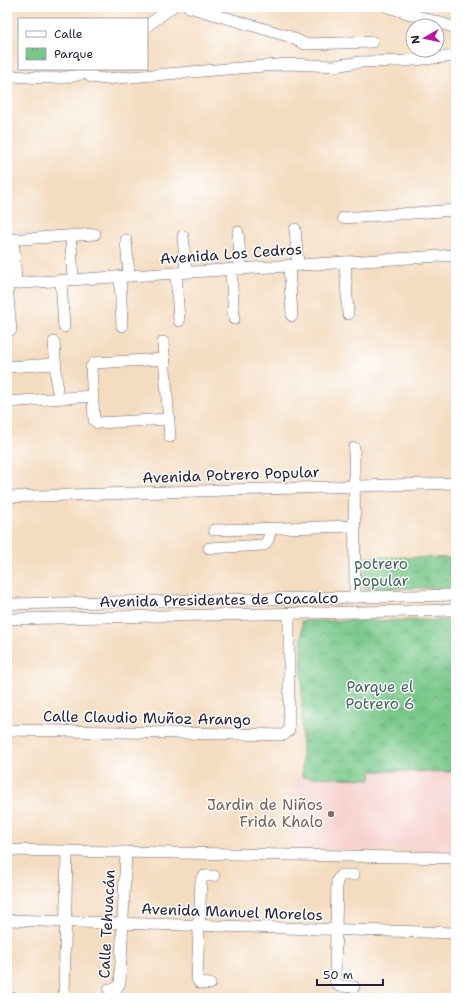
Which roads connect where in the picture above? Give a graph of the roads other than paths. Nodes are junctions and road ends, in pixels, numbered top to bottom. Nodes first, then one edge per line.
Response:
1 (172, 7) edge
2 (189, 7) edge
3 (388, 7) edge
4 (148, 25) edge
5 (453, 28) dead end
6 (373, 42) dead end
7 (456, 56) edge
8 (88, 70) edge
9 (7, 76) edge
10 (456, 210) edge
11 (343, 218) dead end
12 (295, 229) dead end
13 (238, 232) dead end
14 (95, 234) dead end
15 (183, 236) dead end
16 (126, 240) dead end
17 (71, 243) dead end
18 (10, 244) edge
19 (456, 255) edge
20 (345, 262) junction
21 (293, 265) junction
22 (236, 269) junction
23 (181, 272) junction
24 (124, 276) junction
25 (73, 279) junction
26 (61, 280) junction
27 (10, 285) edge
28 (348, 314) dead end
29 (292, 316) dead end
30 (234, 320) dead end
31 (179, 321) dead end
32 (122, 326) dead end
33 (64, 327) dead end
34 (11, 330) dead end
35 (54, 342) dead end
36 (163, 342) dead end
37 (165, 359) junction
38 (55, 364) junction
39 (7, 367) edge
40 (57, 389) dead end
41 (92, 396) junction
42 (7, 402) edge
43 (169, 419) junction
44 (170, 437) dead end
45 (354, 448) dead end
46 (456, 483) edge
47 (354, 486) junction
48 (7, 497) edge
49 (355, 526) junction
50 (271, 528) junction
51 (214, 530) dead end
52 (209, 548) dead end
53 (456, 595) edge
54 (408, 596) junction
55 (355, 597) junction
56 (7, 604) edge
57 (456, 610) edge
58 (408, 611) junction
59 (289, 613) junction
60 (7, 619) edge
61 (7, 730) edge
62 (7, 850) edge
63 (67, 852) junction
64 (126, 852) junction
65 (456, 858) edge
66 (354, 875) dead end
67 (214, 876) dead end
68 (7, 920) edge
69 (66, 921) junction
70 (123, 923) junction
71 (198, 926) junction
72 (336, 930) junction
73 (456, 933) edge
74 (210, 984) dead end
75 (354, 987) dead end
76 (108, 989) dead end
77 (7, 998) edge
78 (14, 998) edge
79 (64, 998) edge

1 - 4 street
2 - 6 street
3 - 5 street
7 - 8 street
8 - 9 street
10 - 11 street
12 - 21 street
13 - 22 street
14 - 18 street
15 - 23 street
16 - 24 street
17 - 25 street
18 - 27 street
19 - 20 street, Avenida Los Cedros
20 - 21 street, Avenida Los Cedros
20 - 28 street
21 - 22 street, Avenida Los Cedros
21 - 29 street
22 - 23 street, Avenida Los Cedros
22 - 30 street
23 - 24 street, Avenida Los Cedros
23 - 31 street
24 - 25 street, Avenida Los Cedros
24 - 32 street
25 - 26 street, Avenida Los Cedros
26 - 27 street, Avenida Los Cedros
26 - 33 street
27 - 34 street
35 - 38 street
36 - 37 street
37 - 41 street
37 - 43 street
38 - 39 street
38 - 40 street
41 - 42 street
41 - 43 street
43 - 44 street
45 - 47 street
46 - 47 street, Avenida Potrero Popular
47 - 48 street, Avenida Potrero Popular
47 - 49 street
49 - 50 street
49 - 55 street
50 - 51 street
50 - 52 street
53 - 54 street, Avenida Presidentes de Coacalco
54 - 55 street, Avenida Presidentes de Coacalco
54 - 58 street
55 - 56 street, Avenida Presidentes de Coacalco
57 - 58 street, Avenida Presidentes de Coacalco
58 - 59 street, Avenida Presidentes de Coacalco
59 - 60 street, Avenida Presidentes de Coacalco
59 - 61 street, Calle Claudio Muñoz Arango
62 - 63 street
63 - 64 street
63 - 69 street
64 - 65 street
64 - 70 street, Calle Tehuacán
66 - 72 street
67 - 71 street
68 - 69 street, Avenida Manuel Morelos
69 - 70 street, Avenida Manuel Morelos
69 - 79 street
70 - 71 street, Avenida Manuel Morelos
70 - 76 street, Calle Tehuacán
71 - 72 street, Avenida Manuel Morelos
71 - 74 street
72 - 73 street, Avenida Manuel Morelos
72 - 75 street
77 - 78 street

